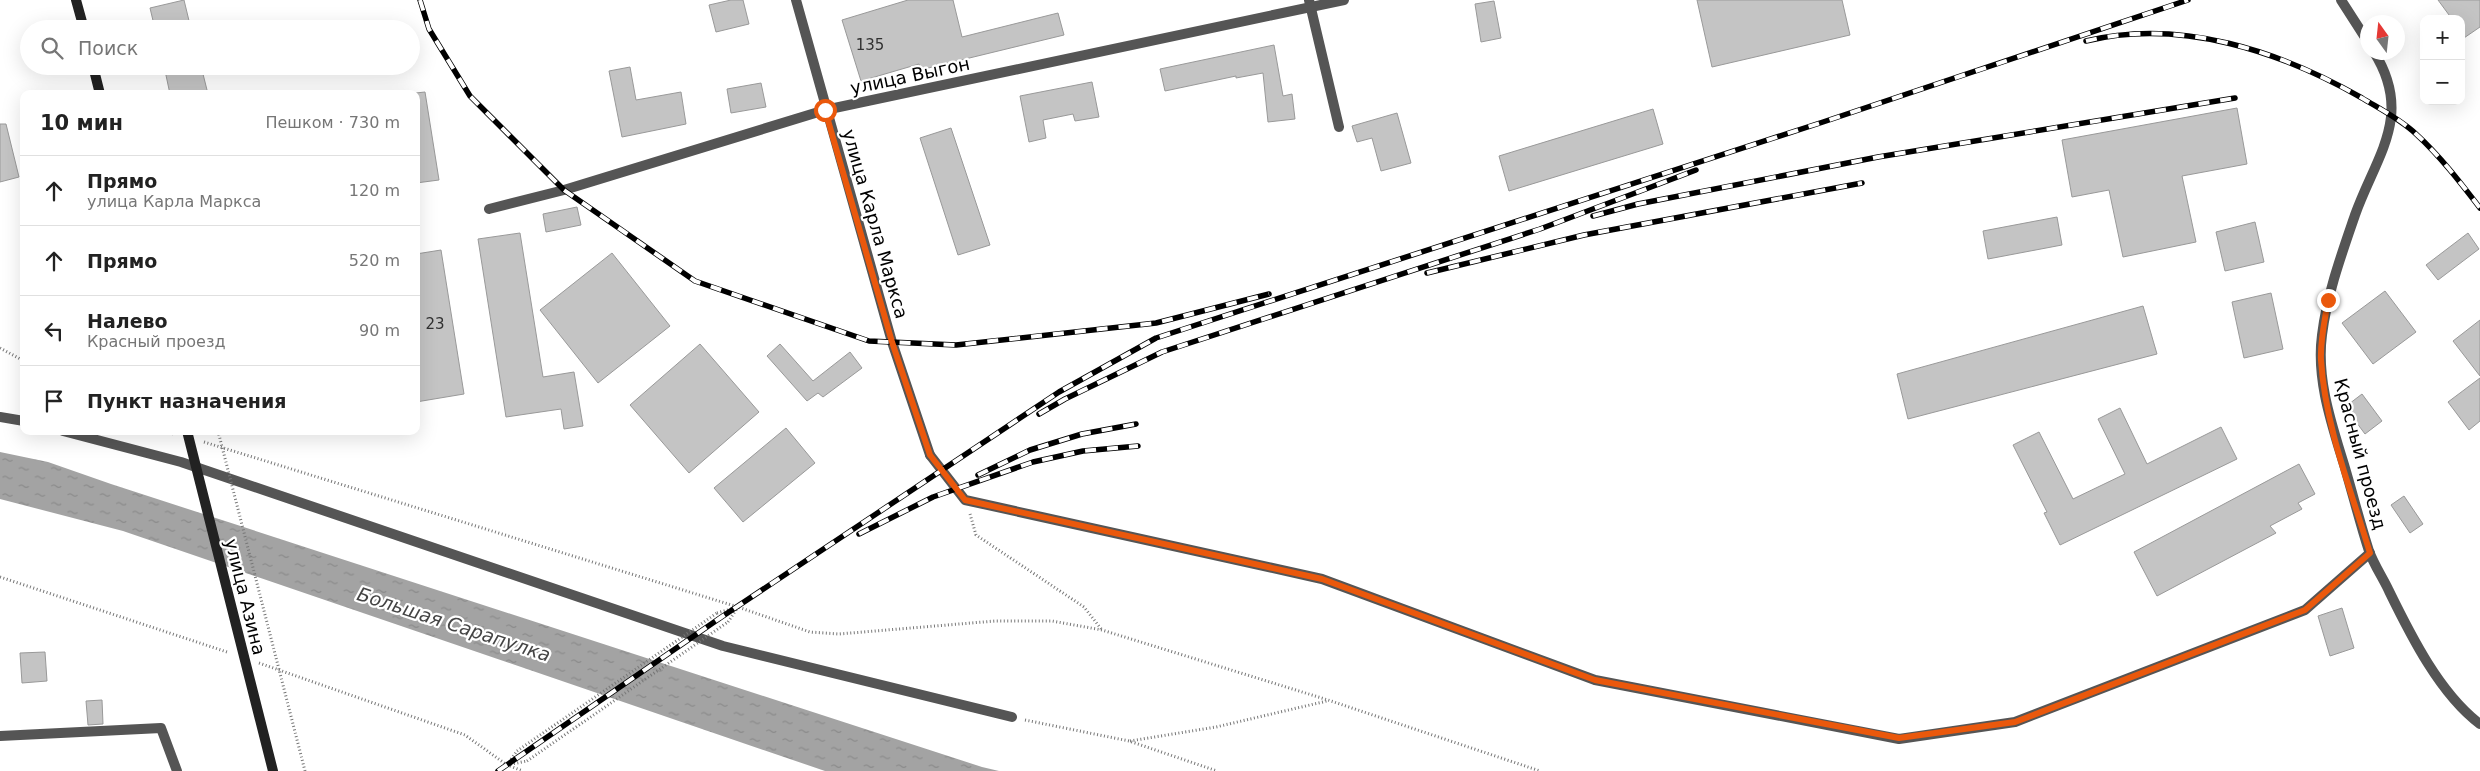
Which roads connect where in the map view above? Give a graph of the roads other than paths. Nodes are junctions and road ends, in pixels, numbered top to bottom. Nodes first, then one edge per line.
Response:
1 (76, 0) edge
2 (796, 0) edge
3 (1344, 0) edge
4 (2341, 0) edge
5 (1310, 4) edge
6 (82, 20) edge
7 (2360, 30) edge
8 (2379, 60) edge
9 (95, 75) edge
10 (99, 90) edge
11 (825, 110) junction
12 (1339, 127) dead end
13 (489, 209) dead end
14 (0, 416) edge
15 (20, 420) edge
16 (78, 435) edge
17 (183, 435) edge
18 (2370, 553) junction
19 (1012, 717) road end
20 (2480, 724) edge
21 (0, 736) edge
22 (177, 771) edge
23 (273, 771) edge

1 - 6 main road
2 - 11 street, улица Карла Маркса
3 - 5 street, улица Выгон
4 - 7 street
5 - 11 street, улица Выгон
5 - 12 street
8 - 18 street, Красный проезд
9 - 10 main road
11 - 13 street, улица Выгон
11 - 18 street, улица Карла Маркса
14 - 15 street
16 - 19 street
17 - 23 main road, улица Азина, bridge
18 - 20 street, Красный проезд
21 - 22 street

